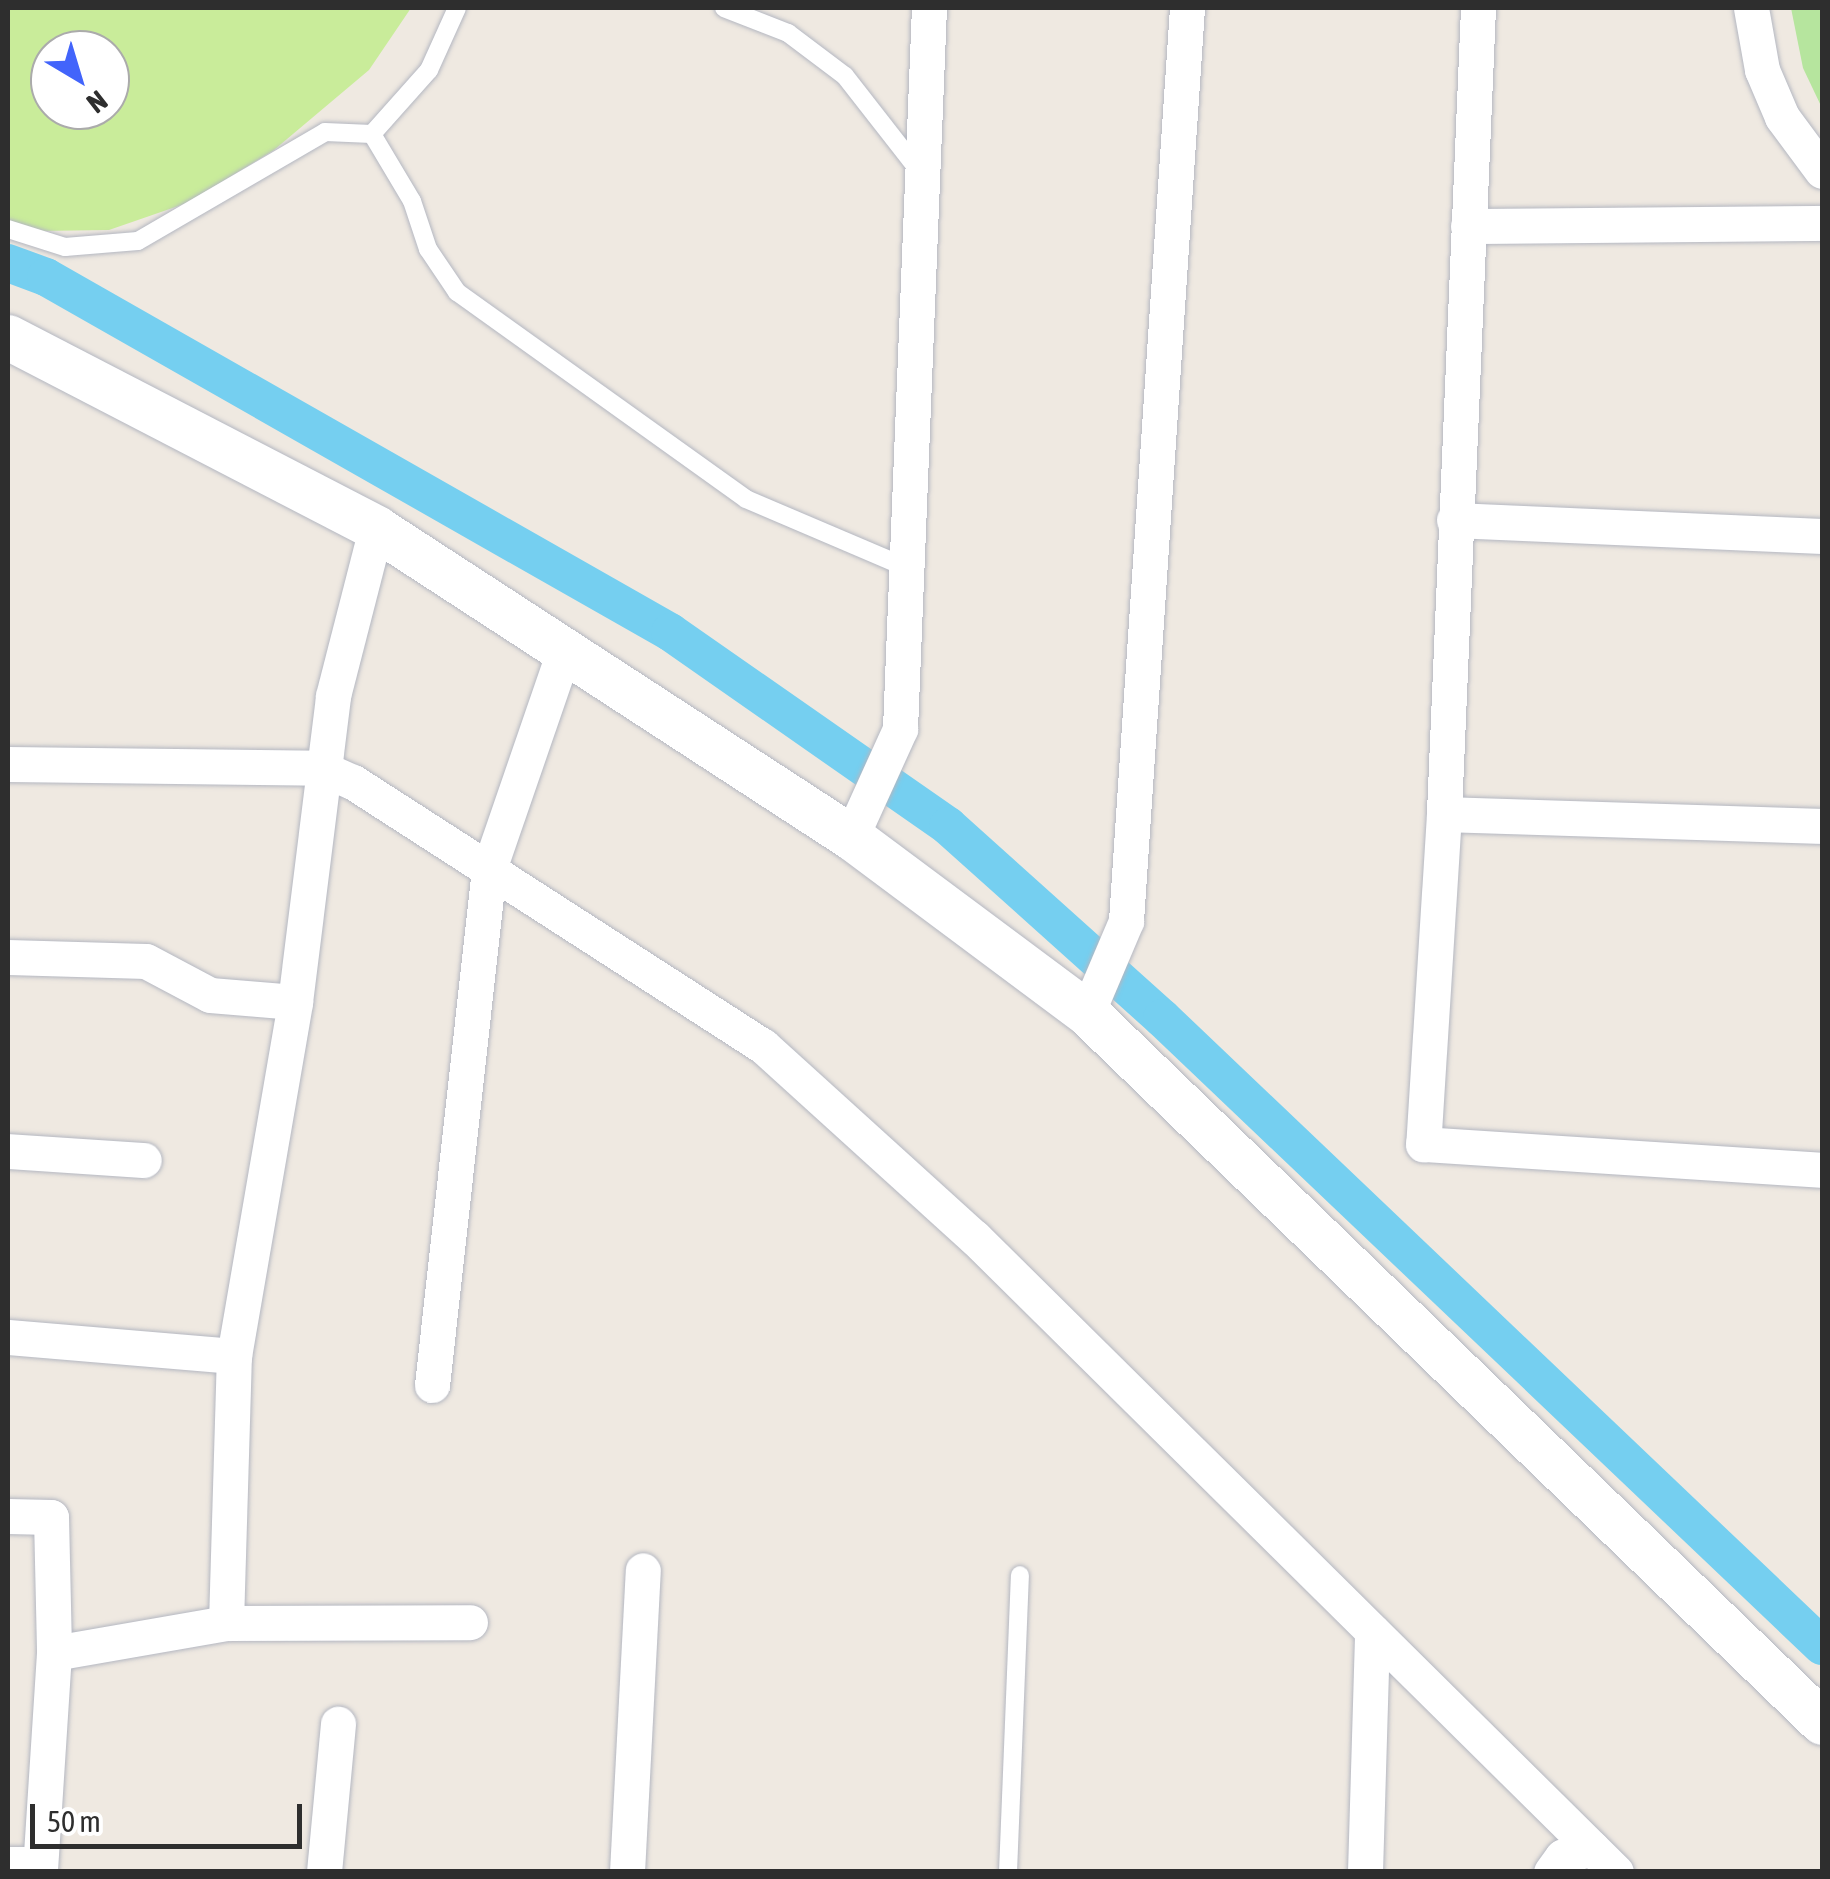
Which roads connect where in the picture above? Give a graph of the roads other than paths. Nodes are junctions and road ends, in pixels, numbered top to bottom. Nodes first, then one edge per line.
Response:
1 (457, 8) edge
2 (724, 8) edge
3 (929, 8) edge
4 (1187, 8) edge
5 (1478, 8) edge
6 (1751, 8) edge
7 (372, 134) junction
8 (1822, 171) edge
9 (920, 172) junction
10 (1822, 224) edge
11 (1468, 226) junction
12 (8, 229) edge
13 (8, 337) edge
14 (1454, 520) junction
15 (376, 528) junction
16 (1822, 536) edge
17 (904, 566) junction
18 (565, 648) junction
19 (8, 764) edge
20 (321, 768) junction
21 (1444, 814) junction
22 (1822, 826) edge
23 (851, 837) junction
24 (489, 870) junction
25 (8, 957) edge
26 (295, 1002) junction
27 (1087, 1014) junction
28 (8, 1151) edge
29 (144, 1160) dead end
30 (1822, 1170) edge
31 (8, 1336) edge
32 (234, 1356) junction
33 (432, 1385) dead end
34 (8, 1516) edge
35 (643, 1570) dead end
36 (1020, 1575) dead end
37 (470, 1622) dead end
38 (226, 1623) junction
39 (1372, 1631) junction
40 (54, 1653) junction
41 (1822, 1722) edge
42 (338, 1724) dead end
43 (1604, 1860) edge
44 (29, 1866) edge
45 (324, 1872) edge
46 (626, 1872) edge
47 (1008, 1872) edge
48 (1365, 1872) edge
49 (1551, 1872) edge

1 - 7 lane
2 - 9 lane
3 - 9 street
4 - 27 street
5 - 11 street
6 - 8 street
7 - 12 lane
7 - 17 lane
9 - 17 street
10 - 11 street
11 - 14 street
13 - 15 street
14 - 16 street
14 - 21 street
15 - 18 street
15 - 20 street
17 - 23 street
18 - 23 street
18 - 24 street
19 - 20 street
20 - 24 street
20 - 26 street
21 - 22 street
21 - 30 street
23 - 27 street
24 - 33 street
24 - 39 street
25 - 26 street
26 - 32 street
27 - 41 street
28 - 29 street
31 - 32 street
32 - 38 street
34 - 40 street
35 - 46 street
36 - 47 lane
37 - 38 street
38 - 40 street
39 - 43 street
39 - 48 street
40 - 44 street
42 - 45 street
43 - 49 street

